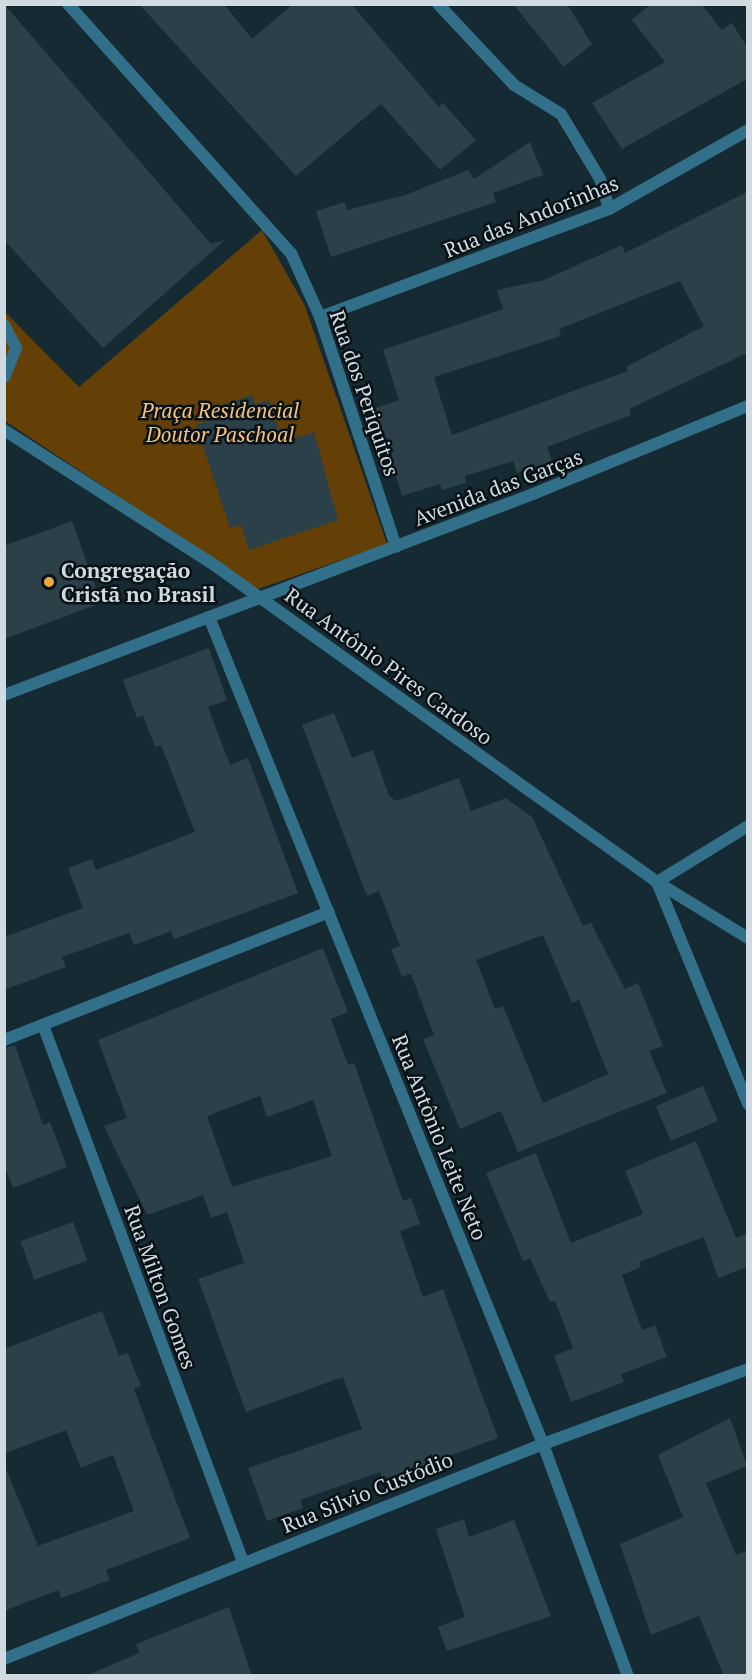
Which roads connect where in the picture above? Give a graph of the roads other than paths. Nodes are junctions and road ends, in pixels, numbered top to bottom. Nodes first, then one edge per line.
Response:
1 (68, 4) edge
2 (438, 4) edge
3 (747, 130) edge
4 (609, 209) junction
5 (320, 317) junction
6 (4, 325) edge
7 (4, 377) edge
8 (747, 406) edge
9 (4, 430) edge
10 (396, 547) junction
11 (259, 597) junction
12 (209, 617) junction
13 (4, 695) edge
14 (747, 826) edge
15 (657, 882) junction
16 (329, 912) junction
17 (747, 938) edge
18 (43, 1025) junction
19 (4, 1040) edge
20 (747, 1104) edge
21 (747, 1369) edge
22 (543, 1444) junction
23 (243, 1562) junction
24 (4, 1659) edge
25 (628, 1676) edge

1 - 5 street, Rua dos Periquitos
2 - 4 street
3 - 4 street, Rua das Andorinhas
4 - 5 street, Rua das Andorinhas
5 - 10 street, Rua dos Periquitos
6 - 7 street
8 - 10 street, Avenida das Garças
9 - 11 street, Rua Antônio Pires Cardoso
10 - 11 street, Avenida das Garças
11 - 12 street, Avenida das Garças
11 - 15 street, Rua Antônio Pires Cardoso
12 - 13 street, Avenida das Garças
12 - 16 street, Rua Antônio Leite Neto
14 - 15 street
15 - 17 street, Rua Antônio Pires Cardoso
15 - 20 street
16 - 18 street
16 - 22 street, Rua Antônio Leite Neto
18 - 19 street
18 - 23 street, Rua Milton Gomes
21 - 22 street, Rua Silvio Custódio
22 - 23 street, Rua Silvio Custódio
22 - 25 street, Rua Antônio Leite Neto
23 - 24 street, Rua Silvio Custódio

